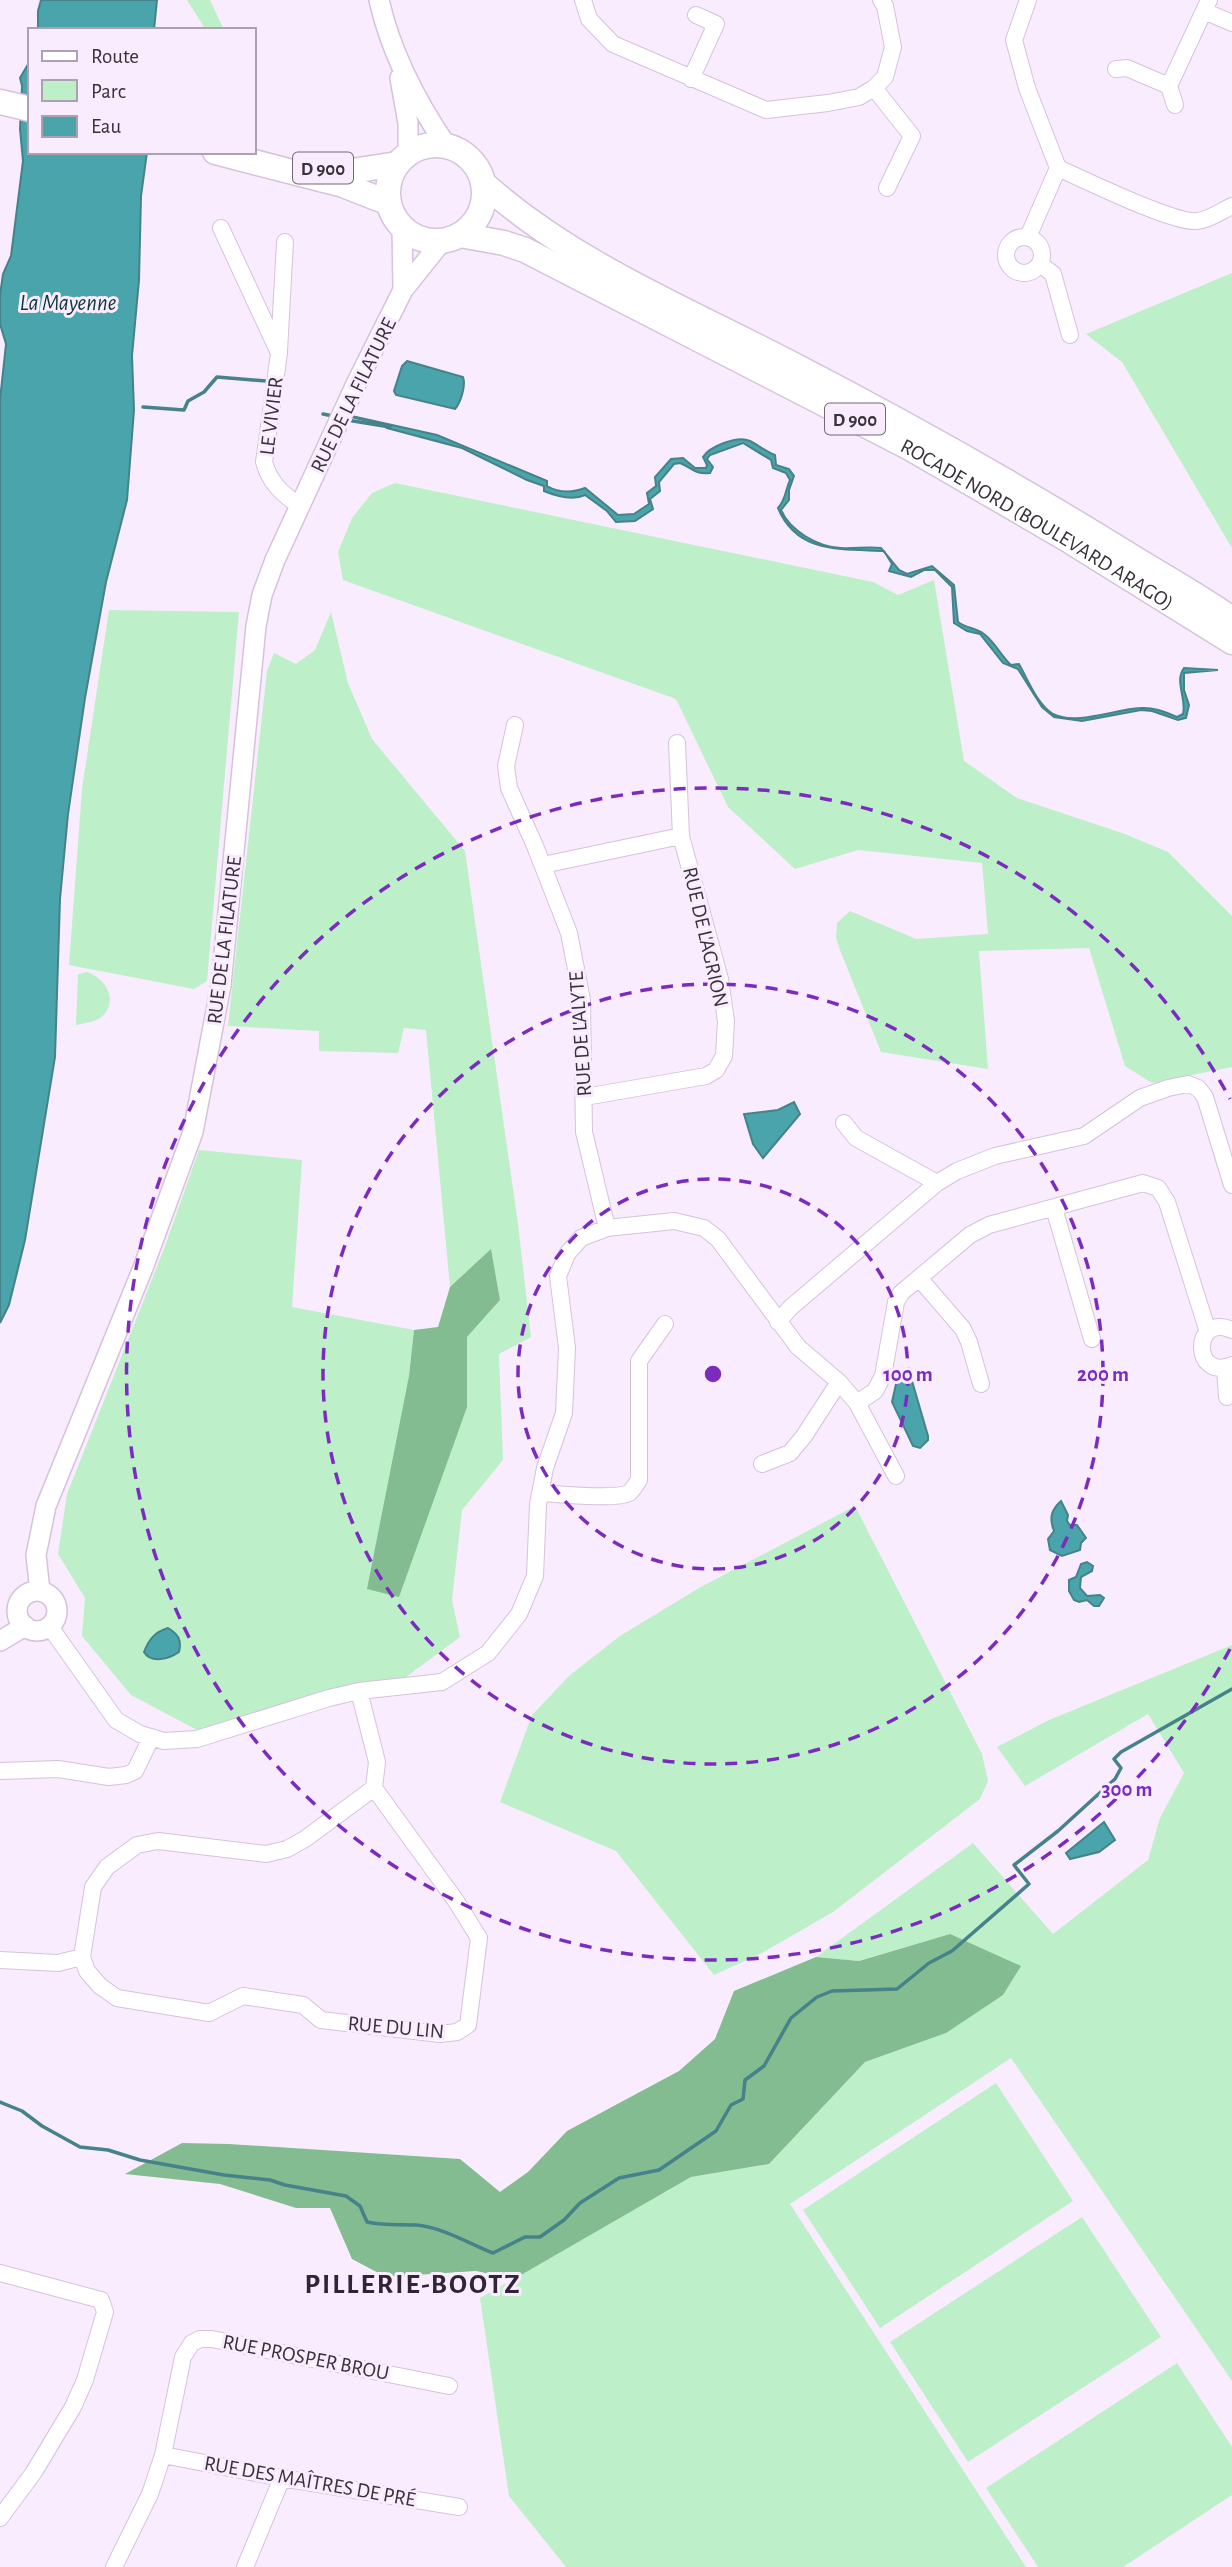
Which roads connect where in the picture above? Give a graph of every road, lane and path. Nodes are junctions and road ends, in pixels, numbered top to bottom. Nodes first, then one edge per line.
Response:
1 (379, 0) edge
2 (583, 0) edge
3 (881, 0) edge
4 (1028, 0) edge
5 (1207, 5) edge
6 (696, 15) dead end
7 (1232, 23) edge
8 (396, 57) junction
9 (1116, 69) dead end
10 (691, 79) junction
11 (1169, 86) junction
12 (874, 88) junction
13 (0, 102) edge
14 (1175, 105) dead end
15 (28, 109) edge
16 (446, 145) junction
17 (224, 154) edge
18 (403, 159) junction
19 (249, 160) junction
20 (1058, 168) junction
21 (483, 183) junction
22 (887, 188) dead end
23 (389, 202) junction
24 (1232, 206) edge
25 (402, 226) junction
26 (221, 228) dead end
27 (451, 237) junction
28 (1028, 237) junction
29 (285, 242) dead end
30 (1040, 264) junction
31 (403, 290) junction
32 (1070, 335) dead end
33 (279, 353) junction
34 (300, 506) junction
35 (1232, 619) edge
36 (1232, 642) edge
37 (515, 725) dead end
38 (677, 743) dead end
39 (681, 836) junction
40 (544, 865) junction
41 (585, 1097) junction
42 (844, 1123) dead end
43 (937, 1183) junction
44 (1232, 1185) edge
45 (1054, 1208) junction
46 (607, 1228) junction
47 (919, 1278) junction
48 (778, 1322) junction
49 (665, 1324) dead end
50 (1232, 1330) edge
51 (1208, 1332) junction
52 (1092, 1339) dead end
53 (1228, 1366) edge
54 (839, 1381) junction
55 (981, 1384) dead end
56 (1227, 1397) dead end
57 (857, 1403) junction
58 (762, 1464) dead end
59 (896, 1476) dead end
60 (540, 1493) junction
61 (40, 1591) junction
62 (25, 1626) junction
63 (50, 1627) junction
64 (0, 1641) edge
65 (359, 1691) junction
66 (151, 1738) junction
67 (0, 1770) edge
68 (374, 1788) junction
69 (82, 1957) junction
70 (0, 1960) edge
71 (0, 2273) edge
72 (449, 2386) dead end
73 (163, 2455) junction
74 (282, 2478) junction
75 (458, 2507) dead end
76 (0, 2518) edge
77 (114, 2567) edge
78 (245, 2567) edge

1 - 8 street
2 - 10 street
3 - 12 street
4 - 20 street
5 - 7 street
5 - 11 street
6 - 10 street
8 - 16 street
8 - 18 street
9 - 11 street
10 - 12 street
11 - 14 street
12 - 22 street
13 - 15 main road
16 - 18 main road
16 - 21 main road
17 - 19 main road, D 900
18 - 19 main road, D 900
18 - 23 main road
19 - 23 main road, D 900
20 - 24 street
20 - 28 street
21 - 27 main road
21 - 35 main road, ROCADE NORD (BOULEVARD ARAGO) / D 900
23 - 25 main road
25 - 27 main road
25 - 31 street, RUE DE LA FILATURE
26 - 33 street, LE VIVIER
27 - 31 street, RUE DE LA FILATURE
27 - 36 main road, ROCADE NORD (BOULEVARD ARAGO) / D 900
28 - 30 street
28 - 30 street
29 - 33 street, LE VIVIER
30 - 32 street
31 - 34 street, RUE DE LA FILATURE
33 - 34 street, LE VIVIER
34 - 61 street, RUE DE LA FILATURE
37 - 40 street, RUE DE L'ALYTE
38 - 39 street, RUE DE L'AGRION
39 - 40 street
39 - 41 street, RUE DE L'AGRION
40 - 41 street, RUE DE L'ALYTE
41 - 46 street, RUE DE L'ALYTE
42 - 43 street
43 - 44 street
43 - 48 street
45 - 47 street
45 - 51 street
45 - 52 street
46 - 48 street
46 - 60 street
47 - 55 street
47 - 57 street
48 - 54 street
49 - 60 street
50 - 51 street
51 - 53 street
53 - 56 street
54 - 57 street
54 - 58 street
57 - 59 street
60 - 65 street
61 - 62 street
61 - 63 street
62 - 63 street
62 - 64 street
63 - 66 street
65 - 66 street
65 - 68 street
66 - 67 street
68 - 69 street
68 - 69 street, RUE DU LIN
69 - 70 street
71 - 76 street
72 - 73 street, RUE PROSPER BROU
73 - 74 street, RUE DES MAÎTRES DE PRÉ
73 - 77 street, RUE PROSPER BROU
74 - 75 street, RUE DES MAÎTRES DE PRÉ
74 - 78 street

